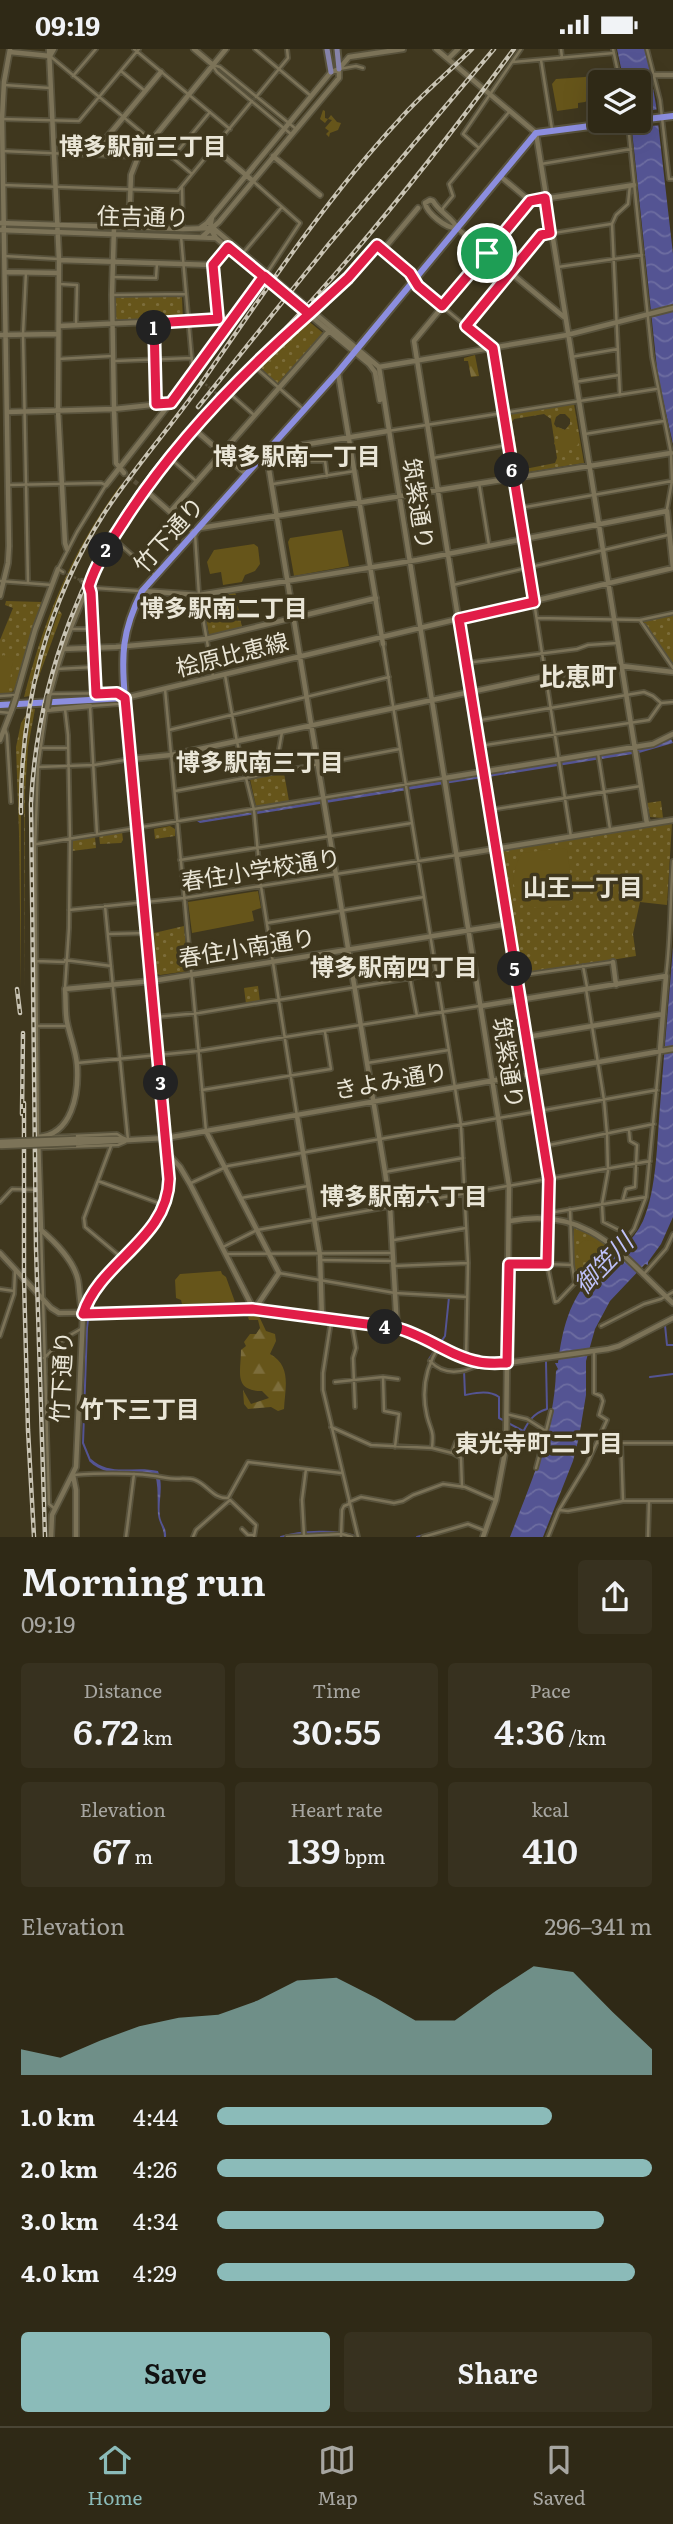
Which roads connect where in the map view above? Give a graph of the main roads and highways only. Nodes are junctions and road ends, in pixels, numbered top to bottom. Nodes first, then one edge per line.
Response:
1 (327, 49) edge
2 (337, 49) edge
3 (339, 69) road end
4 (331, 72) road end
5 (673, 116) edge
6 (651, 118) edge
7 (588, 127) edge
8 (0, 705) edge

1 - 4 main road
2 - 3 main road
5 - 6 highway
7 - 8 highway, 竹下通り

